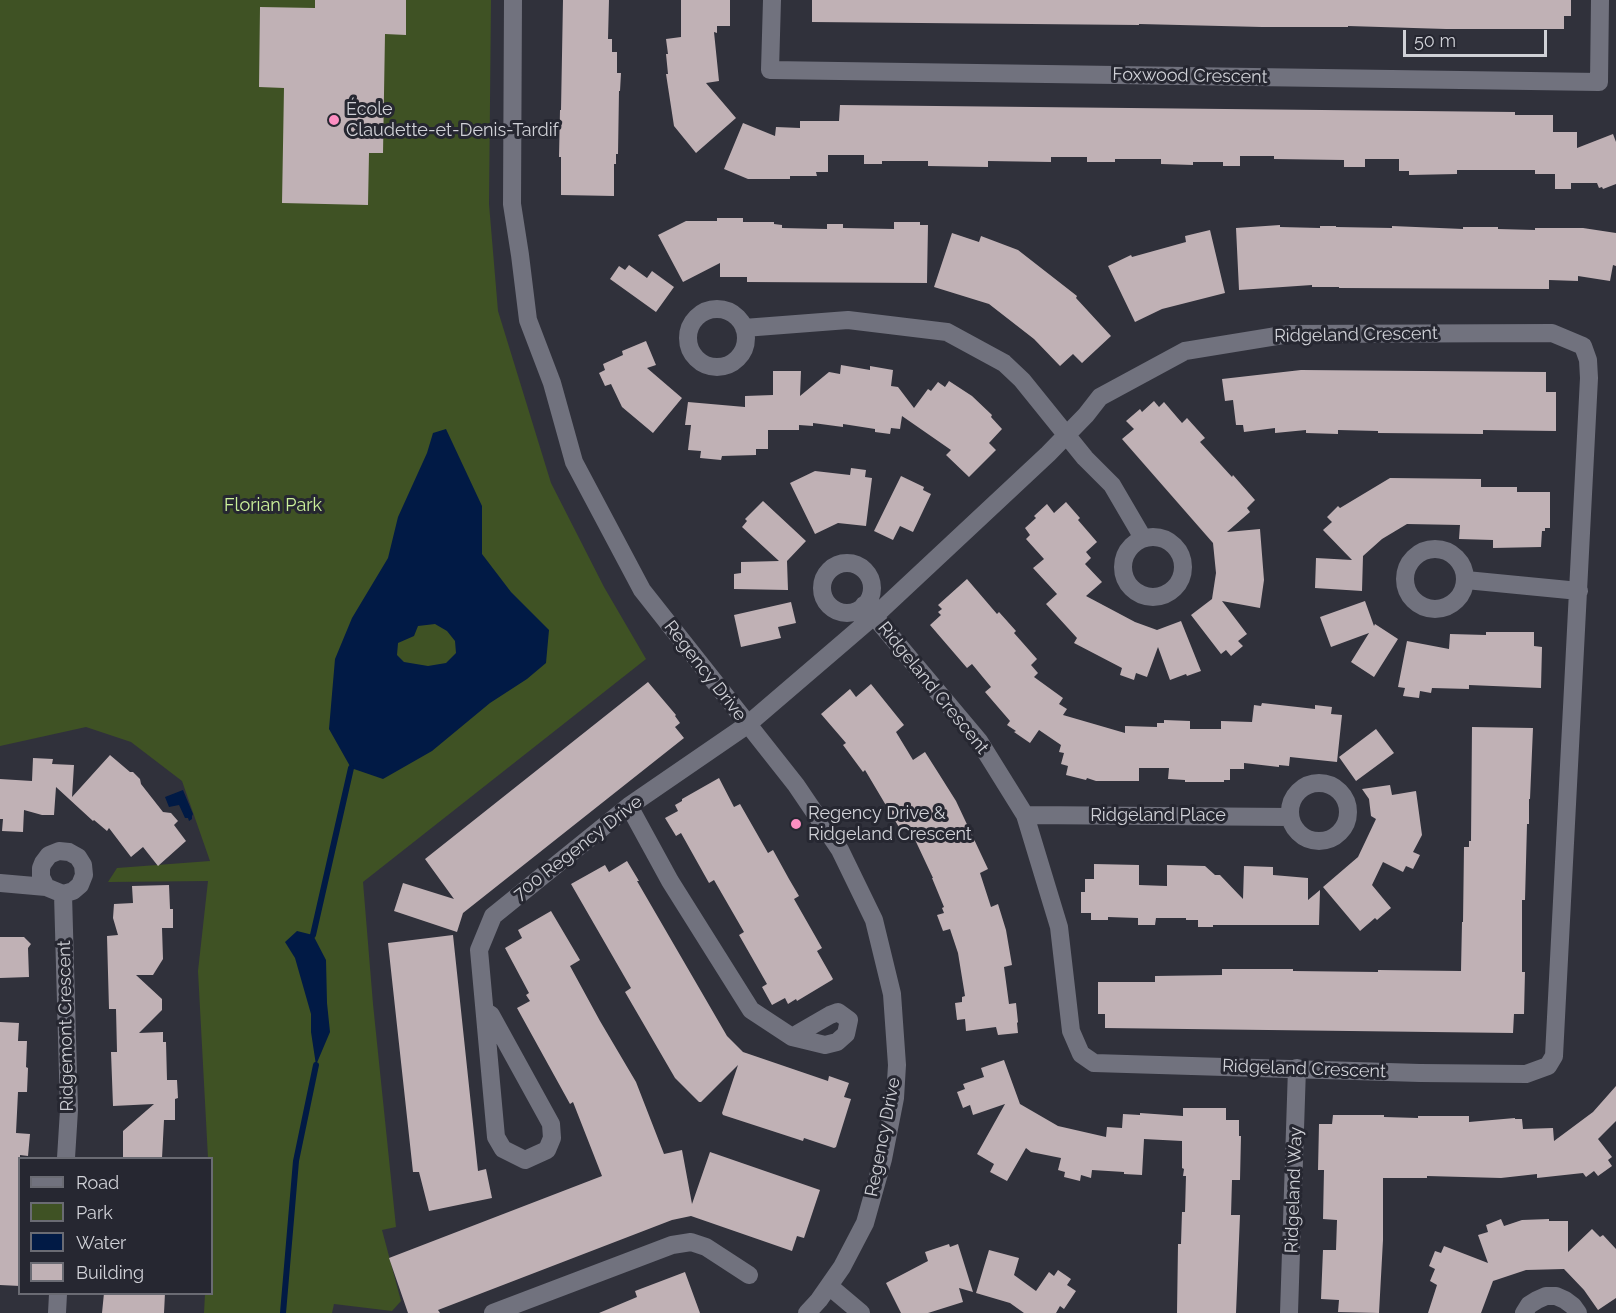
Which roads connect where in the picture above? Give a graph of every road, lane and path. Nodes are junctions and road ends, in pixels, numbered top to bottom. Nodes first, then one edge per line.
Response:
1 (513, 0) edge
2 (772, 0) edge
3 (1600, 0) edge
4 (744, 328) dead end
5 (1066, 435) junction
6 (1143, 538) dead end
7 (1466, 580) dead end
8 (1579, 591) junction
9 (869, 611) junction
10 (747, 724) junction
11 (629, 806) junction
12 (1025, 815) junction
13 (1290, 817) dead end
14 (0, 884) edge
15 (46, 886) junction
16 (63, 894) junction
17 (486, 1012) junction
18 (792, 1037) dead end
19 (1297, 1068) junction
20 (66, 1157) edge
21 (749, 1275) dead end
22 (829, 1286) junction
23 (58, 1295) edge
24 (57, 1313) edge
25 (493, 1313) edge
26 (807, 1313) edge
27 (861, 1313) edge
28 (1289, 1313) edge
29 (1524, 1313) edge
30 (1578, 1313) edge

1 - 10 street, Regency Drive
2 - 3 street, Foxwood Crescent
4 - 5 street
5 - 6 street
5 - 8 street, Ridgeland Crescent
5 - 9 street, Ridgeland Crescent
7 - 8 street
8 - 19 street, Ridgeland Crescent
9 - 10 street, Ridgeland Crescent
9 - 12 street, Ridgeland Crescent
10 - 11 street, 700 Regency Drive
10 - 22 street, Regency Drive
11 - 17 street, 700 Regency Drive
11 - 18 street
12 - 13 street, Ridgeland Place
12 - 19 street, Ridgeland Crescent
14 - 15 street
15 - 16 street
15 - 16 street
16 - 20 street, Ridgemont Crescent
17 - 17 street
19 - 28 street, Ridgeland Way
21 - 25 street
22 - 26 street, Regency Drive
22 - 27 street
23 - 24 street
29 - 30 street

